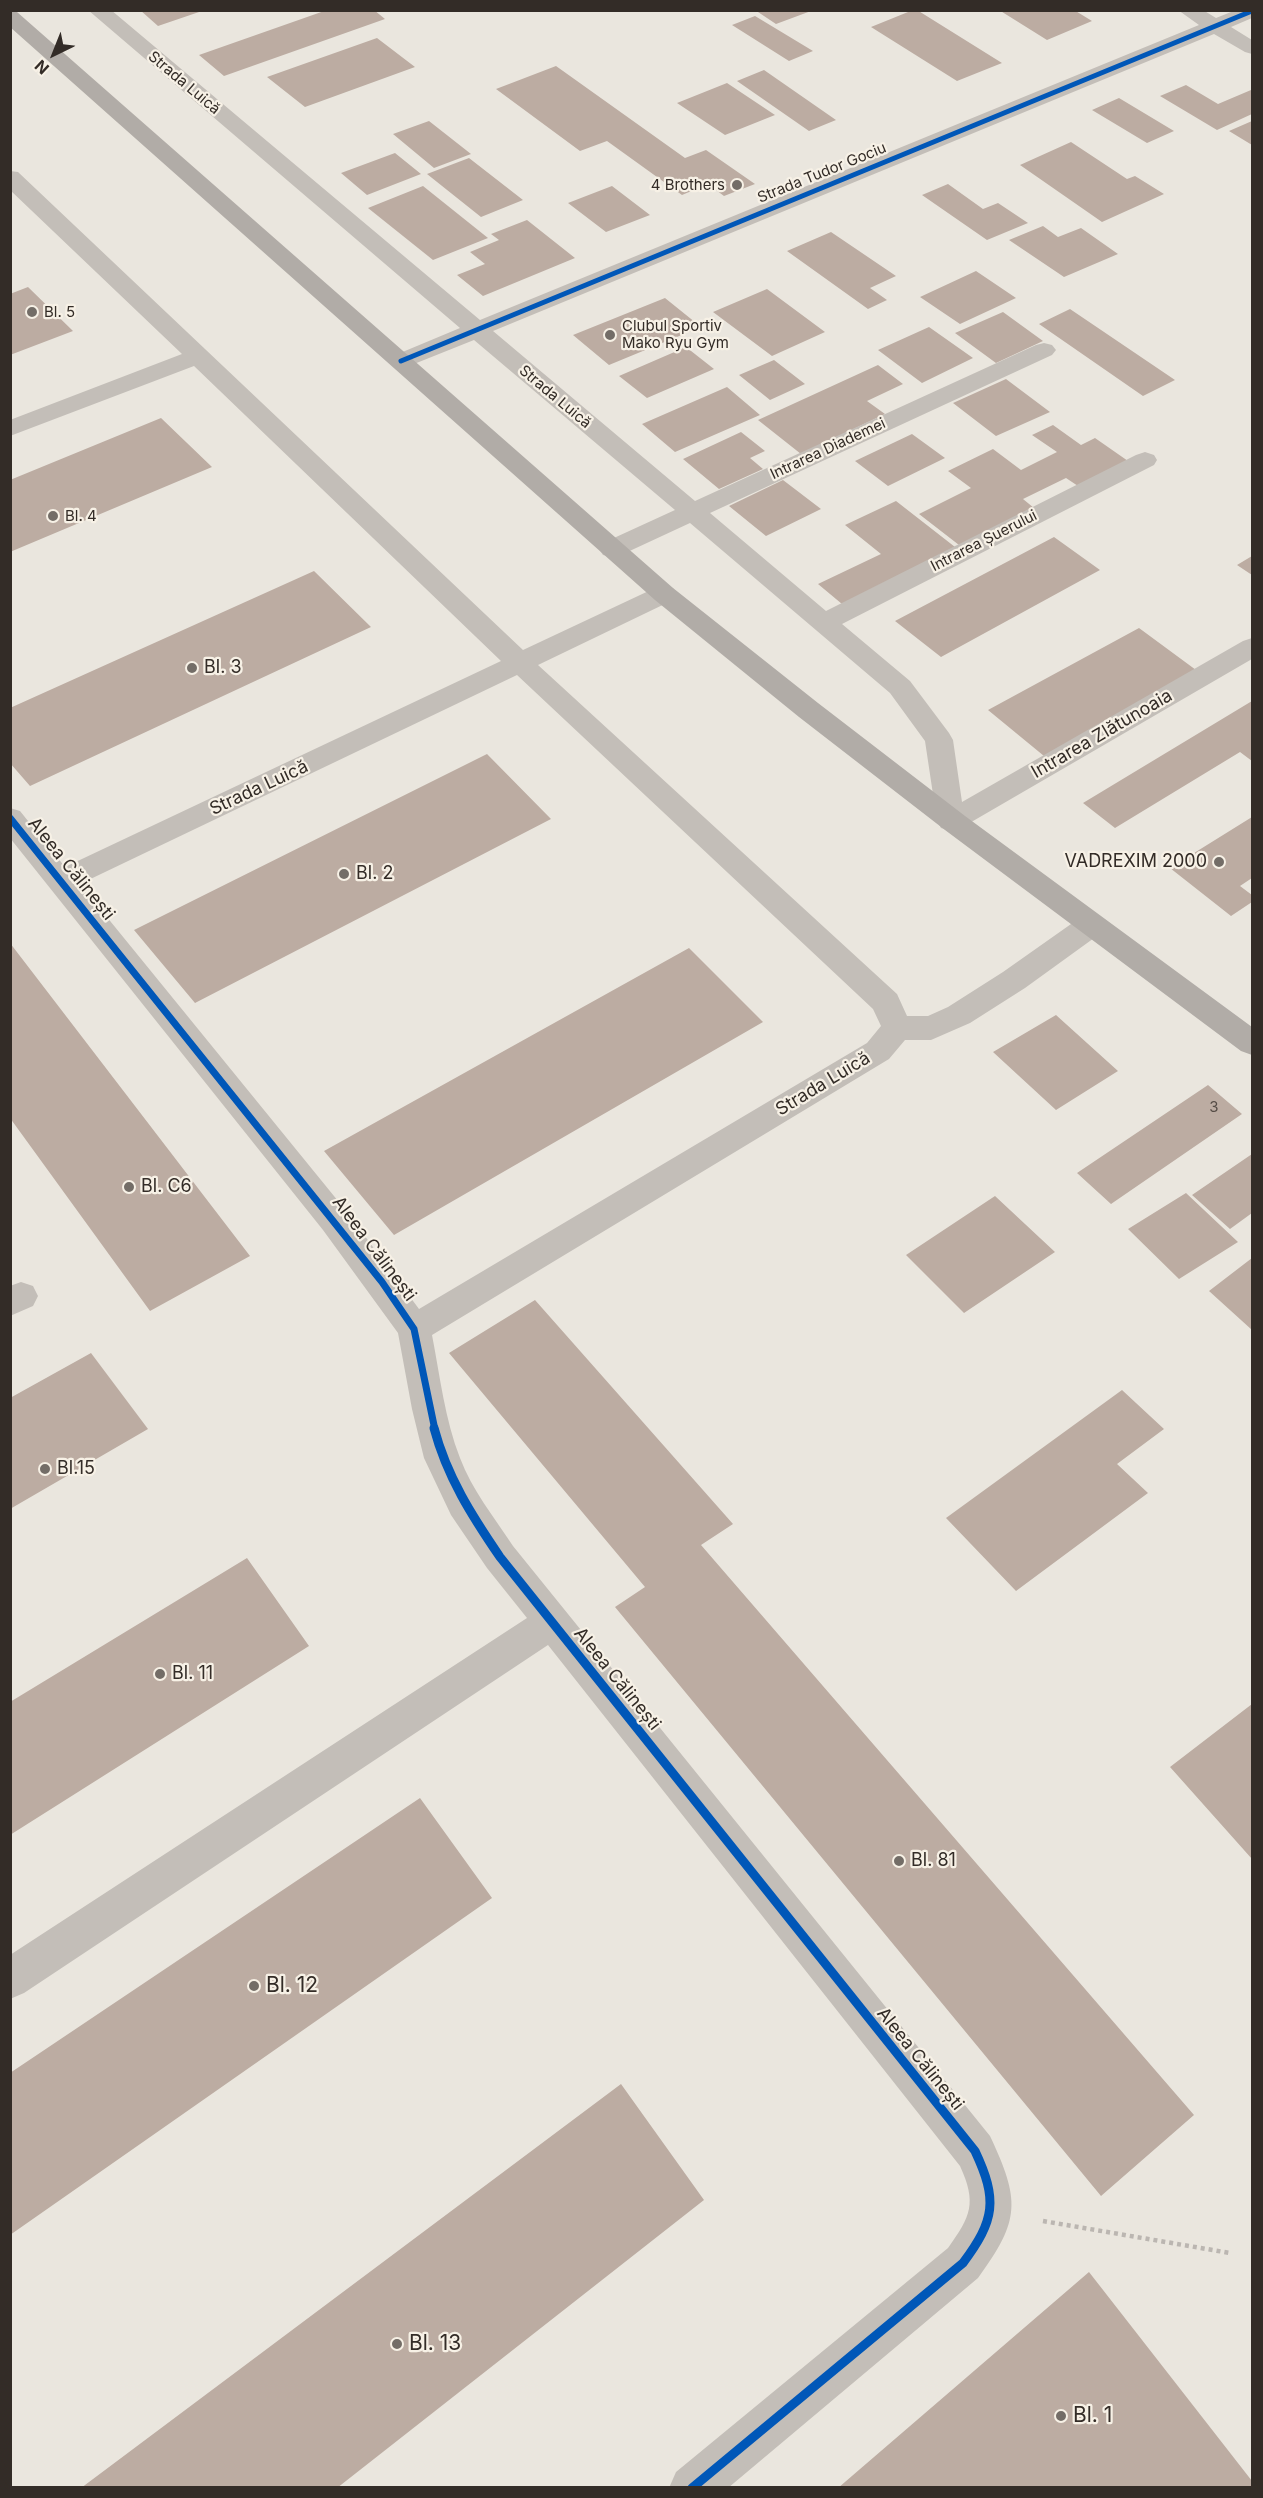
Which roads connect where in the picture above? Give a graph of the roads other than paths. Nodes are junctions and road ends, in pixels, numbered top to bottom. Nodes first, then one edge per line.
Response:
1 (98, 10) edge
2 (1188, 10) edge
3 (1252, 11) edge
4 (10, 16) edge
5 (1215, 26) junction
6 (1252, 48) edge
7 (10, 177) edge
8 (475, 330) junction
9 (1044, 350) dead end
10 (198, 356) junction
11 (401, 361) junction
12 (10, 429) edge
13 (1145, 460) dead end
14 (693, 511) junction
15 (612, 549) junction
16 (664, 594) junction
17 (823, 623) junction
18 (1252, 647) edge
19 (521, 664) junction
20 (10, 818) edge
21 (951, 821) junction
22 (61, 881) junction
23 (1091, 926) junction
24 (897, 1028) junction
25 (1252, 1043) edge
26 (414, 1329) junction
27 (552, 1622) junction
28 (10, 1979) edge
29 (692, 2487) edge

1 - 8 street, Strada Luică
2 - 5 street
3 - 5 street, Strada Tudor Gociu
4 - 11 main road
5 - 6 street
5 - 8 street, Strada Tudor Gociu
7 - 10 street
8 - 11 street, Strada Tudor Gociu
8 - 14 street, Strada Luică
9 - 14 street, Intrarea Diademei
10 - 12 street
10 - 19 street
11 - 15 main road
13 - 17 street, Intrarea Șuerului
14 - 15 street, Intrarea Diademei
14 - 17 street, Strada Luică
15 - 16 main road
16 - 19 street, Strada Luică
16 - 21 main road
17 - 21 street, Strada Luică
18 - 21 street, Intrarea Zlătunoaia
19 - 22 street, Strada Luică
19 - 24 street
20 - 22 street, Aleea Călinești
21 - 23 main road
22 - 26 street, Aleea Călinești
23 - 24 street
23 - 25 main road
24 - 26 street, Strada Luică
26 - 27 street, Aleea Călinești
27 - 28 street
27 - 29 street, Aleea Călinești

